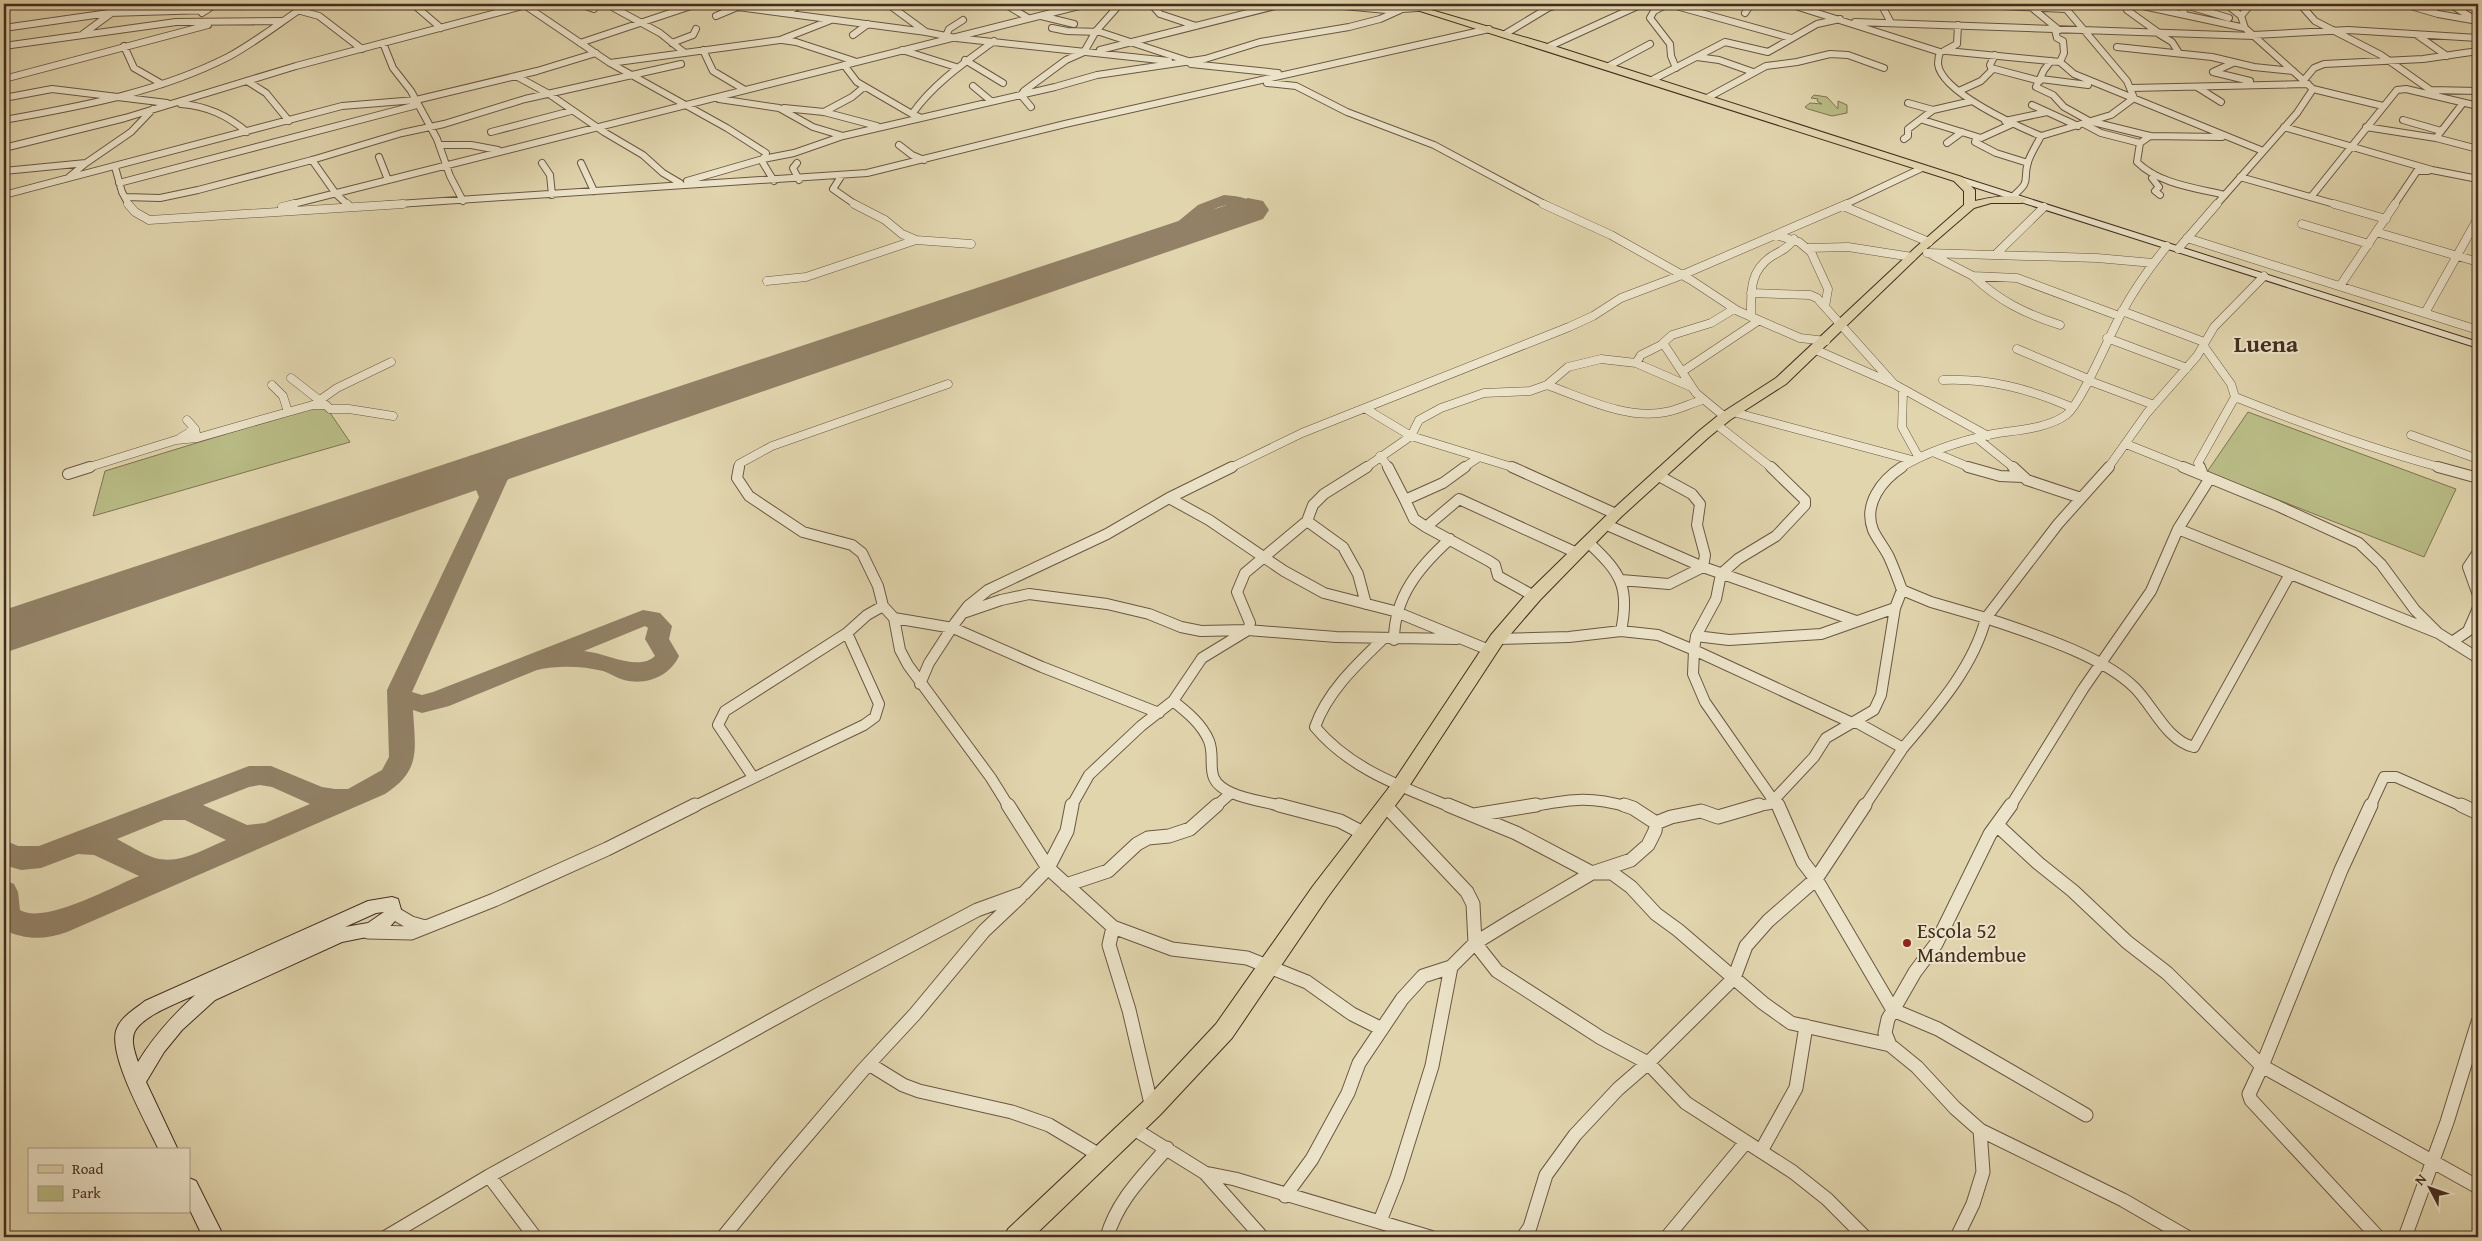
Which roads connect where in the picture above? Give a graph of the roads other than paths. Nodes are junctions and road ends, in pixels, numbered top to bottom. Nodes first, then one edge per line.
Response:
1 (26, 4) edge
2 (124, 4) edge
3 (216, 4) edge
4 (308, 4) edge
5 (415, 4) edge
6 (530, 4) edge
7 (580, 4) edge
8 (621, 4) edge
9 (697, 4) edge
10 (715, 4) edge
11 (802, 4) edge
12 (888, 4) edge
13 (1006, 4) edge
14 (1080, 4) edge
15 (1087, 4) edge
16 (1120, 4) edge
17 (1151, 4) edge
18 (1283, 4) edge
19 (1322, 4) edge
20 (1561, 4) edge
21 (1669, 4) edge
22 (1751, 4) edge
23 (1789, 4) edge
24 (1881, 4) edge
25 (1955, 4) edge
26 (1959, 4) edge
27 (2126, 4) edge
28 (2134, 4) edge
29 (2226, 4) edge
30 (2251, 4) edge
31 (2300, 4) edge
32 (2404, 4) edge
33 (2450, 4) edge
34 (523, 5) edge
35 (1346, 5) edge
36 (1625, 5) dead end
37 (1817, 5) edge
38 (2012, 5) edge
39 (1416, 6) edge
40 (1637, 6) edge
41 (2064, 6) edge
42 (4, 7) edge
43 (1401, 7) edge
44 (2030, 7) junction
45 (736, 8) junction
46 (594, 9) dead end
47 (1810, 9) junction
48 (207, 10) junction
49 (297, 10) junction
50 (1654, 11) junction
51 (138, 12) junction
52 (109, 13) junction
53 (786, 13) junction
54 (1745, 13) dead end
55 (2184, 13) junction
56 (1041, 15) junction
57 (716, 16) dead end
58 (1028, 18) junction
59 (1841, 19) junction
60 (225, 20) junction
61 (831, 20) junction
62 (963, 20) dead end
63 (189, 21) junction
64 (283, 21) junction
65 (1890, 21) junction
66 (2478, 21) edge
67 (641, 22) junction
68 (1855, 22) junction
69 (2242, 22) junction
70 (868, 24) junction
71 (1074, 24) dead end
72 (147, 25) junction
73 (1958, 25) junction
74 (1197, 26) junction
75 (4, 28) edge
76 (441, 28) junction
77 (1052, 28) dead end
78 (696, 29) dead end
79 (1489, 29) junction
80 (2057, 30) junction
81 (2331, 30) junction
82 (1096, 31) junction
83 (1323, 31) junction
84 (2082, 31) junction
85 (926, 32) junction
86 (2158, 33) junction
87 (83, 34) junction
88 (1003, 34) dead end
89 (1505, 34) junction
90 (2415, 34) junction
91 (852, 35) dead end
92 (2253, 35) junction
93 (946, 36) junction
94 (1735, 36) dead end
95 (956, 38) junction
96 (1336, 38) dead end
97 (1791, 38) junction
98 (2478, 38) edge
99 (713, 40) dead end
100 (780, 40) junction
101 (996, 42) junction
102 (1130, 42) junction
103 (1725, 42) junction
104 (383, 43) junction
105 (580, 43) junction
106 (672, 43) junction
107 (1060, 43) dead end
108 (1650, 44) dead end
109 (4, 46) edge
110 (124, 46) junction
111 (1048, 47) junction
112 (1548, 47) junction
113 (2117, 47) dead end
114 (362, 49) junction
115 (706, 49) junction
116 (902, 50) junction
117 (1947, 51) junction
118 (2478, 51) edge
119 (1084, 52) junction
120 (1095, 52) junction
121 (1940, 52) junction
122 (596, 53) junction
123 (685, 53) junction
124 (2178, 53) junction
125 (1038, 55) dead end
126 (1995, 55) junction
127 (2447, 56) junction
128 (1696, 57) junction
129 (965, 60) junction
130 (2051, 61) junction
131 (858, 62) junction
132 (1191, 62) junction
133 (2060, 62) junction
134 (2390, 62) junction
135 (610, 63) junction
136 (1184, 63) junction
137 (2233, 63) junction
138 (681, 64) dead end
139 (844, 65) junction
140 (1609, 66) junction
141 (956, 67) junction
142 (1676, 68) junction
143 (1884, 68) dead end
144 (1990, 68) junction
145 (2293, 71) junction
146 (1753, 72) junction
147 (1289, 74) junction
148 (630, 75) junction
149 (516, 76) junction
150 (4, 79) edge
151 (1652, 80) junction
152 (2041, 80) junction
153 (247, 81) junction
154 (1259, 82) junction
155 (2306, 82) junction
156 (1003, 83) dead end
157 (2261, 83) junction
158 (162, 84) junction
159 (973, 86) dead end
160 (2197, 86) junction
161 (864, 87) junction
162 (2104, 87) junction
163 (2131, 88) junction
164 (2313, 89) junction
165 (745, 90) junction
166 (2430, 90) junction
167 (1959, 91) junction
168 (2478, 91) edge
169 (549, 94) junction
170 (1022, 95) junction
171 (2441, 97) junction
172 (4, 98) edge
173 (119, 98) junction
174 (710, 98) junction
175 (1706, 98) junction
176 (2134, 98) junction
177 (991, 101) junction
178 (1972, 101) junction
179 (417, 102) junction
180 (2221, 102) dead end
181 (2464, 102) junction
182 (172, 104) junction
183 (684, 104) junction
184 (1908, 104) dead end
185 (2032, 105) dead end
186 (2383, 106) junction
187 (2478, 106) edge
188 (1031, 107) dead end
189 (779, 108) junction
190 (153, 109) junction
191 (571, 110) junction
192 (1933, 110) junction
193 (824, 112) junction
194 (2047, 112) junction
195 (912, 114) junction
196 (919, 117) junction
197 (4, 120) edge
198 (1922, 120) junction
199 (2005, 120) junction
200 (2403, 120) dead end
201 (289, 121) junction
202 (2092, 122) junction
203 (2012, 124) junction
204 (2081, 125) junction
205 (2366, 126) junction
206 (428, 127) junction
207 (597, 127) junction
208 (881, 127) junction
209 (2284, 127) junction
210 (2441, 131) junction
211 (248, 132) junction
212 (491, 132) dead end
213 (1962, 132) junction
214 (843, 136) junction
215 (2042, 136) junction
216 (2150, 136) junction
217 (1977, 137) junction
218 (2228, 137) junction
219 (2436, 138) junction
220 (1904, 139) dead end
221 (1947, 143) dead end
222 (2140, 143) junction
223 (439, 145) junction
224 (898, 145) dead end
225 (2351, 146) junction
226 (4, 148) edge
227 (2478, 150) edge
228 (502, 151) junction
229 (2263, 151) junction
230 (379, 157) dead end
231 (763, 159) junction
232 (312, 160) junction
233 (926, 160) junction
234 (542, 163) dead end
235 (581, 163) dead end
236 (796, 163) dead end
237 (86, 164) junction
238 (2028, 164) junction
239 (446, 166) junction
240 (115, 167) junction
241 (1922, 168) junction
242 (4, 170) edge
243 (2432, 170) junction
244 (842, 175) junction
245 (2155, 175) junction
246 (2240, 177) junction
247 (1958, 179) junction
248 (2478, 179) edge
249 (66, 180) junction
250 (388, 180) junction
251 (799, 180) junction
252 (774, 181) junction
253 (119, 183) junction
254 (681, 184) junction
255 (594, 191) junction
256 (336, 194) junction
257 (4, 195) edge
258 (552, 195) junction
259 (2160, 195) dead end
260 (2225, 195) junction
261 (125, 197) junction
262 (2311, 197) junction
263 (2017, 198) junction
264 (463, 201) junction
265 (1843, 206) junction
266 (1970, 206) junction
267 (350, 207) junction
268 (2044, 207) junction
269 (254, 214) junction
270 (2478, 218) edge
271 (2386, 219) junction
272 (2302, 224) dead end
273 (2376, 232) junction
274 (1776, 234) junction
275 (2187, 238) junction
276 (1794, 239) junction
277 (916, 240) junction
278 (970, 244) dead end
279 (2369, 244) junction
280 (1808, 248) junction
281 (2173, 248) junction
282 (1922, 251) junction
283 (1995, 255) junction
284 (2457, 256) junction
285 (2478, 262) edge
286 (2153, 263) junction
287 (1682, 276) junction
288 (1973, 276) junction
289 (2264, 276) junction
290 (767, 281) dead end
291 (2340, 286) junction
292 (1751, 293) junction
293 (1825, 307) junction
294 (1734, 309) junction
295 (2120, 313) junction
296 (2424, 313) junction
297 (1755, 319) junction
298 (2060, 325) dead end
299 (1842, 326) junction
300 (2478, 330) edge
301 (2108, 338) junction
302 (2203, 343) junction
303 (1663, 344) junction
304 (2478, 345) edge
305 (1822, 346) junction
306 (2017, 350) dead end
307 (391, 362) dead end
308 (1636, 362) junction
309 (2187, 368) junction
310 (1683, 371) junction
311 (291, 378) dead end
312 (2088, 379) junction
313 (1943, 380) dead end
314 (948, 384) dead end
315 (1894, 384) junction
316 (272, 385) dead end
317 (1548, 385) junction
318 (1691, 387) junction
319 (1903, 390) junction
320 (2235, 396) junction
321 (1703, 400) junction
322 (316, 402) junction
323 (2154, 404) junction
324 (2071, 407) junction
325 (1366, 409) junction
326 (288, 412) junction
327 (393, 416) dead end
328 (1725, 418) junction
329 (187, 420) dead end
330 (196, 434) junction
331 (2412, 435) dead end
332 (1411, 436) junction
333 (1988, 436) junction
334 (1978, 439) junction
335 (2126, 444) junction
336 (1933, 452) junction
337 (1380, 456) junction
338 (1478, 458) junction
339 (1915, 458) junction
340 (2478, 459) edge
341 (68, 474) dead end
342 (1660, 476) junction
343 (2206, 476) junction
344 (2023, 477) junction
345 (2478, 478) edge
346 (1169, 498) junction
347 (2081, 498) junction
348 (1405, 500) junction
349 (1611, 519) junction
350 (1307, 521) junction
351 (1426, 527) junction
352 (2178, 529) junction
353 (1450, 539) junction
354 (1583, 548) junction
355 (2478, 552) edge
356 (1262, 556) junction
357 (1703, 567) junction
358 (1721, 574) junction
359 (2290, 574) junction
360 (1621, 580) junction
361 (1902, 590) junction
362 (2478, 595) edge
363 (1534, 596) junction
364 (1366, 604) junction
365 (883, 606) junction
366 (1896, 608) junction
367 (2478, 608) edge
368 (1395, 612) junction
369 (962, 613) junction
370 (894, 618) junction
371 (1986, 618) junction
372 (1856, 621) junction
373 (953, 628) junction
374 (1248, 630) junction
375 (1621, 631) junction
376 (847, 633) junction
377 (2438, 633) junction
378 (1696, 636) junction
379 (1389, 639) junction
380 (1457, 639) junction
381 (2452, 642) junction
382 (1493, 644) junction
383 (1694, 650) junction
384 (2478, 658) edge
385 (2100, 665) junction
386 (920, 684) junction
387 (1173, 701) junction
388 (1159, 713) junction
389 (1853, 722) junction
390 (1903, 748) junction
391 (753, 777) junction
392 (1400, 786) junction
393 (1231, 793) junction
394 (1775, 799) junction
395 (1385, 805) junction
396 (2478, 813) edge
397 (1473, 815) junction
398 (1656, 823) junction
399 (1998, 825) junction
400 (1363, 833) junction
401 (1048, 868) junction
402 (1592, 874) junction
403 (1816, 879) junction
404 (1066, 885) junction
405 (1024, 893) junction
406 (394, 913) junction
407 (425, 927) junction
408 (1113, 927) junction
409 (361, 931) junction
410 (1475, 943) junction
411 (1268, 966) junction
412 (1451, 967) junction
413 (1734, 978) junction
414 (1893, 1010) junction
415 (2478, 1022) edge
416 (1806, 1026) junction
417 (1382, 1029) junction
418 (1890, 1045) junction
419 (1648, 1062) junction
420 (869, 1064) junction
421 (2262, 1066) junction
422 (136, 1082) junction
423 (1152, 1108) junction
424 (2086, 1114) dead end
425 (1131, 1127) junction
426 (1980, 1130) junction
427 (1746, 1142) junction
428 (169, 1148) edge
429 (1167, 1148) junction
430 (1761, 1151) junction
431 (1101, 1156) junction
432 (2433, 1160) junction
433 (1205, 1173) junction
434 (488, 1176) junction
435 (2478, 1187) edge
436 (190, 1190) edge
437 (1285, 1196) junction
438 (1380, 1221) junction
439 (214, 1237) edge
440 (386, 1237) edge
441 (536, 1237) edge
442 (723, 1237) edge
443 (1016, 1237) edge
444 (1107, 1237) edge
445 (1262, 1237) edge
446 (1430, 1237) edge
447 (1523, 1237) edge
448 (1667, 1237) edge
449 (1866, 1237) edge
450 (1957, 1237) edge
451 (2187, 1237) edge
452 (2378, 1237) edge
453 (2404, 1237) edge

1 - 42 street
2 - 52 street
3 - 48 street
4 - 49 street
5 - 76 street
6 - 34 street
7 - 46 street
8 - 67 street
9 - 67 street
10 - 45 street
11 - 53 street
12 - 85 street
13 - 58 street
14 - 15 street
14 - 56 street
16 - 82 street
17 - 74 street
18 - 74 street
19 - 35 street
20 - 89 street
21 - 50 street
21 - 97 street
22 - 54 street
23 - 47 street
24 - 65 street
25 - 26 street
26 - 38 street
27 - 86 street
28 - 55 street
29 - 69 street
30 - 69 street
31 - 81 street
32 - 66 street
33 - 66 street
34 - 76 street
34 - 105 street
35 - 43 street
36 - 40 street
37 - 47 street
38 - 44 street
39 - 43 main road
39 - 79 main road
40 - 50 street
40 - 112 street
41 - 44 street
41 - 84 street
43 - 83 street
44 - 80 street
45 - 53 street
45 - 57 street
47 - 59 street
48 - 51 street
48 - 63 street
49 - 64 street
49 - 114 street
50 - 142 street
51 - 52 street
51 - 72 street
52 - 75 street
52 - 87 street
53 - 61 street
55 - 69 street
55 - 69 street
56 - 58 street
56 - 71 street
58 - 95 street
59 - 68 street
59 - 97 street
60 - 63 street
60 - 64 street
60 - 110 street
61 - 70 street
61 - 100 street
62 - 93 street
63 - 72 street
64 - 158 street
65 - 68 street
65 - 73 street
67 - 105 street
67 - 106 street
68 - 121 street
69 - 92 street
70 - 85 street
70 - 91 street
72 - 87 street
73 - 80 street
73 - 117 street
74 - 102 street
76 - 104 street
77 - 82 street
78 - 106 street
79 - 89 main road
79 - 147 street
80 - 84 street
80 - 133 street
81 - 90 street
81 - 92 street
81 - 134 street
82 - 102 street
82 - 119 street
83 - 96 street
83 - 132 street
84 - 86 street
84 - 163 street
85 - 93 street
86 - 92 street
86 - 124 street
87 - 109 street
88 - 101 street
89 - 112 main road
90 - 98 street
90 - 127 street
92 - 145 street
93 - 95 street
94 - 103 street
95 - 101 street
95 - 116 street
97 - 103 street
99 - 115 street
100 - 115 street
100 - 131 street
101 - 111 street
101 - 129 street
102 - 120 street
102 - 132 street
103 - 128 street
104 - 114 street
104 - 179 street
105 - 122 street
106 - 123 street
107 - 111 street
108 - 140 street
110 - 150 street
110 - 158 street
111 - 119 street
111 - 125 street
112 - 140 main road
113 - 124 street
114 - 153 street
115 - 123 street
115 - 165 street
116 - 131 street
116 - 141 street
117 - 121 street
117 - 126 street
118 - 127 street
119 - 120 street
119 - 170 street
120 - 136 street
121 - 167 street
122 - 135 street
122 - 149 street
123 - 135 street
124 - 137 street
126 - 130 street
126 - 144 street
127 - 134 street
128 - 142 street
128 - 146 street
129 - 141 street
129 - 156 street
130 - 133 street
130 - 152 street
131 - 139 street
132 - 136 street
133 - 162 street
134 - 155 street
134 - 166 street
135 - 148 street
136 - 147 street
136 - 170 street
137 - 145 street
137 - 157 street
138 - 148 street
139 - 161 street
139 - 165 street
140 - 151 main road
141 - 195 street
142 - 151 street
143 - 146 street
144 - 152 street
144 - 167 street
145 - 155 street
146 - 175 street
147 - 154 street
148 - 169 street
148 - 183 street
149 - 169 street
149 - 179 street
151 - 175 main road
152 - 162 street
152 - 202 street
153 - 182 street
153 - 201 street
154 - 233 street
154 - 287 street
155 - 157 street
155 - 164 street
157 - 160 street
158 - 173 street
159 - 177 street
160 - 163 street
160 - 180 street
161 - 193 street
161 - 195 street
162 - 176 street
163 - 176 street
164 - 186 street
164 - 209 street
165 - 174 street
166 - 168 street
166 - 171 street
167 - 178 street
169 - 191 street
169 - 206 street
170 - 177 street
170 - 188 street
171 - 181 street
171 - 186 street
172 - 173 street
173 - 182 street
173 - 197 street
174 - 183 street
174 - 189 street
175 - 241 main road
176 - 202 street
176 - 218 street
177 - 196 street
178 - 192 street
178 - 199 street
179 - 201 street
179 - 206 street
179 - 253 street
181 - 187 street
181 - 210 street
182 - 190 street
182 - 211 street
183 - 207 street
183 - 231 street
184 - 192 street
185 - 194 street
186 - 205 street
189 - 193 street
189 - 214 street
190 - 226 street
190 - 237 street
191 - 207 street
191 - 212 street
192 - 198 street
193 - 208 street
194 - 199 street
194 - 204 street
195 - 196 street
196 - 208 street
198 - 213 street
198 - 220 street
199 - 203 street
200 - 210 street
201 - 211 street
202 - 204 street
202 - 216 street
203 - 215 street
203 - 217 street
204 - 215 street
204 - 222 street
205 - 219 street
205 - 225 street
206 - 223 street
206 - 232 street
207 - 228 street
207 - 254 street
208 - 214 street
209 - 225 street
209 - 229 street
210 - 219 street
211 - 240 street
213 - 217 street
213 - 221 street
214 - 231 street
215 - 238 street
216 - 218 street
216 - 222 street
217 - 238 street
218 - 229 street
219 - 227 street
222 - 245 street
223 - 228 street
223 - 239 street
224 - 233 street
225 - 243 street
225 - 262 street
228 - 239 street
229 - 246 street
230 - 250 street
231 - 252 street
231 - 254 street
232 - 256 street
232 - 261 street
233 - 244 street
234 - 258 street
235 - 255 street
236 - 251 street
237 - 242 street
237 - 249 street
238 - 263 street
239 - 250 street
239 - 264 street
240 - 249 street
240 - 253 street
241 - 247 main road
241 - 265 street
243 - 248 street
243 - 271 street
244 - 251 street
244 - 277 street
245 - 259 street
245 - 260 street
246 - 260 street
246 - 262 street
247 - 263 main road
247 - 266 main road
249 - 257 street
250 - 256 street
251 - 252 street
252 - 254 street
253 - 261 street
254 - 255 street
255 - 258 street
256 - 267 street
256 - 269 street
258 - 264 street
260 - 275 street
261 - 269 street
262 - 271 street
263 - 266 main road
263 - 268 main road
264 - 267 street
265 - 274 street
265 - 282 street
266 - 282 main road
267 - 269 street
268 - 281 main road
268 - 283 street
270 - 284 street
271 - 273 street
272 - 279 street
273 - 279 street
273 - 284 street
274 - 276 street
274 - 287 street
275 - 281 street
275 - 291 street
276 - 280 street
276 - 292 street
277 - 278 street
277 - 290 street
279 - 291 street
280 - 282 street
280 - 293 street
281 - 286 street
281 - 289 main road
282 - 283 street
282 - 288 street
282 - 299 main road
283 - 286 street
284 - 285 street
284 - 296 street
286 - 295 street
287 - 294 street
287 - 325 street
288 - 295 street
288 - 298 street
289 - 302 street
289 - 304 main road
291 - 296 street
292 - 293 street
292 - 297 street
293 - 299 street
294 - 297 street
294 - 303 street
295 - 301 street
295 - 302 street
296 - 300 street
297 - 305 street
297 - 310 street
299 - 305 main road
299 - 315 street
301 - 309 street
301 - 312 street
302 - 309 street
302 - 320 street
303 - 308 street
303 - 310 street
305 - 315 street
305 - 328 main road
306 - 312 street
307 - 322 street
308 - 317 street
308 - 318 street
309 - 323 street
310 - 318 street
311 - 322 street
312 - 323 street
312 - 324 street
313 - 324 street
314 - 365 street
315 - 319 street
316 - 326 street
317 - 321 street
317 - 332 street
318 - 321 street
319 - 333 street
319 - 339 street
320 - 343 street
320 - 345 street
321 - 328 street
322 - 326 street
322 - 327 street
323 - 335 street
324 - 333 street
325 - 332 street
325 - 346 street
326 - 330 street
328 - 339 street
328 - 342 main road
328 - 358 street
329 - 330 street
330 - 341 street
331 - 340 street
332 - 337 street
332 - 338 street
333 - 334 street
334 - 336 street
334 - 344 street
335 - 343 street
335 - 347 street
336 - 339 street
336 - 344 street
337 - 348 street
337 - 350 street
338 - 348 street
338 - 349 street
339 - 361 street
342 - 349 main road
342 - 357 street
343 - 352 street
343 - 377 street
344 - 347 street
346 - 356 street
346 - 369 street
347 - 371 street
348 - 351 street
349 - 354 main road
349 - 357 street
350 - 356 street
350 - 364 street
351 - 353 street
351 - 354 street
352 - 359 street
352 - 385 street
353 - 363 street
353 - 368 street
354 - 360 street
354 - 363 main road
355 - 362 street
356 - 364 street
356 - 374 street
357 - 358 street
357 - 360 street
358 - 372 street
358 - 378 street
359 - 377 street
359 - 385 street
360 - 375 street
361 - 366 street
361 - 371 street
363 - 382 main road
364 - 368 street
365 - 370 street
365 - 376 street
366 - 372 street
366 - 389 street
367 - 381 street
368 - 379 street
368 - 380 street
369 - 373 street
369 - 374 street
370 - 373 street
370 - 386 street
371 - 385 street
371 - 390 street
372 - 378 street
373 - 386 street
373 - 388 street
374 - 379 street
374 - 387 street
375 - 382 street
375 - 383 street
376 - 391 street
376 - 391 street
377 - 381 street
378 - 383 street
379 - 380 street
379 - 392 street
380 - 382 street
381 - 384 street
382 - 392 main road
383 - 389 street
383 - 394 street
385 - 399 street
386 - 401 street
387 - 388 street
387 - 393 street
388 - 401 street
389 - 390 street
389 - 394 street
390 - 403 street
391 - 407 street
392 - 395 main road
392 - 397 street
393 - 400 street
393 - 404 street
394 - 398 street
394 - 403 street
395 - 400 main road
395 - 410 street
396 - 421 street
397 - 398 street
397 - 402 street
398 - 402 street
399 - 414 street
399 - 421 street
400 - 411 main road
401 - 404 street
401 - 405 street
402 - 410 street
402 - 413 street
403 - 413 street
403 - 414 street
404 - 408 street
405 - 420 street
405 - 434 street
406 - 407 street
406 - 409 main road
406 - 422 main road
407 - 409 street
408 - 411 street
408 - 423 street
409 - 422 main road
410 - 412 street
410 - 419 street
411 - 417 street
411 - 423 main road
412 - 417 street
412 - 438 street
413 - 416 street
413 - 419 street
414 - 418 street
414 - 424 street
415 - 432 street
416 - 418 street
416 - 430 street
417 - 437 street
418 - 426 street
419 - 427 street
419 - 447 street
420 - 431 street
420 - 442 street
421 - 432 street
421 - 452 street
422 - 428 main road
423 - 425 main road
425 - 429 street
425 - 431 main road
426 - 450 street
426 - 451 street
427 - 430 street
427 - 448 street
429 - 433 street
429 - 444 street
430 - 449 street
431 - 443 main road
432 - 435 street
432 - 453 street
433 - 437 street
433 - 445 street
434 - 440 street
434 - 441 street
436 - 439 main road
437 - 438 street
438 - 446 street

